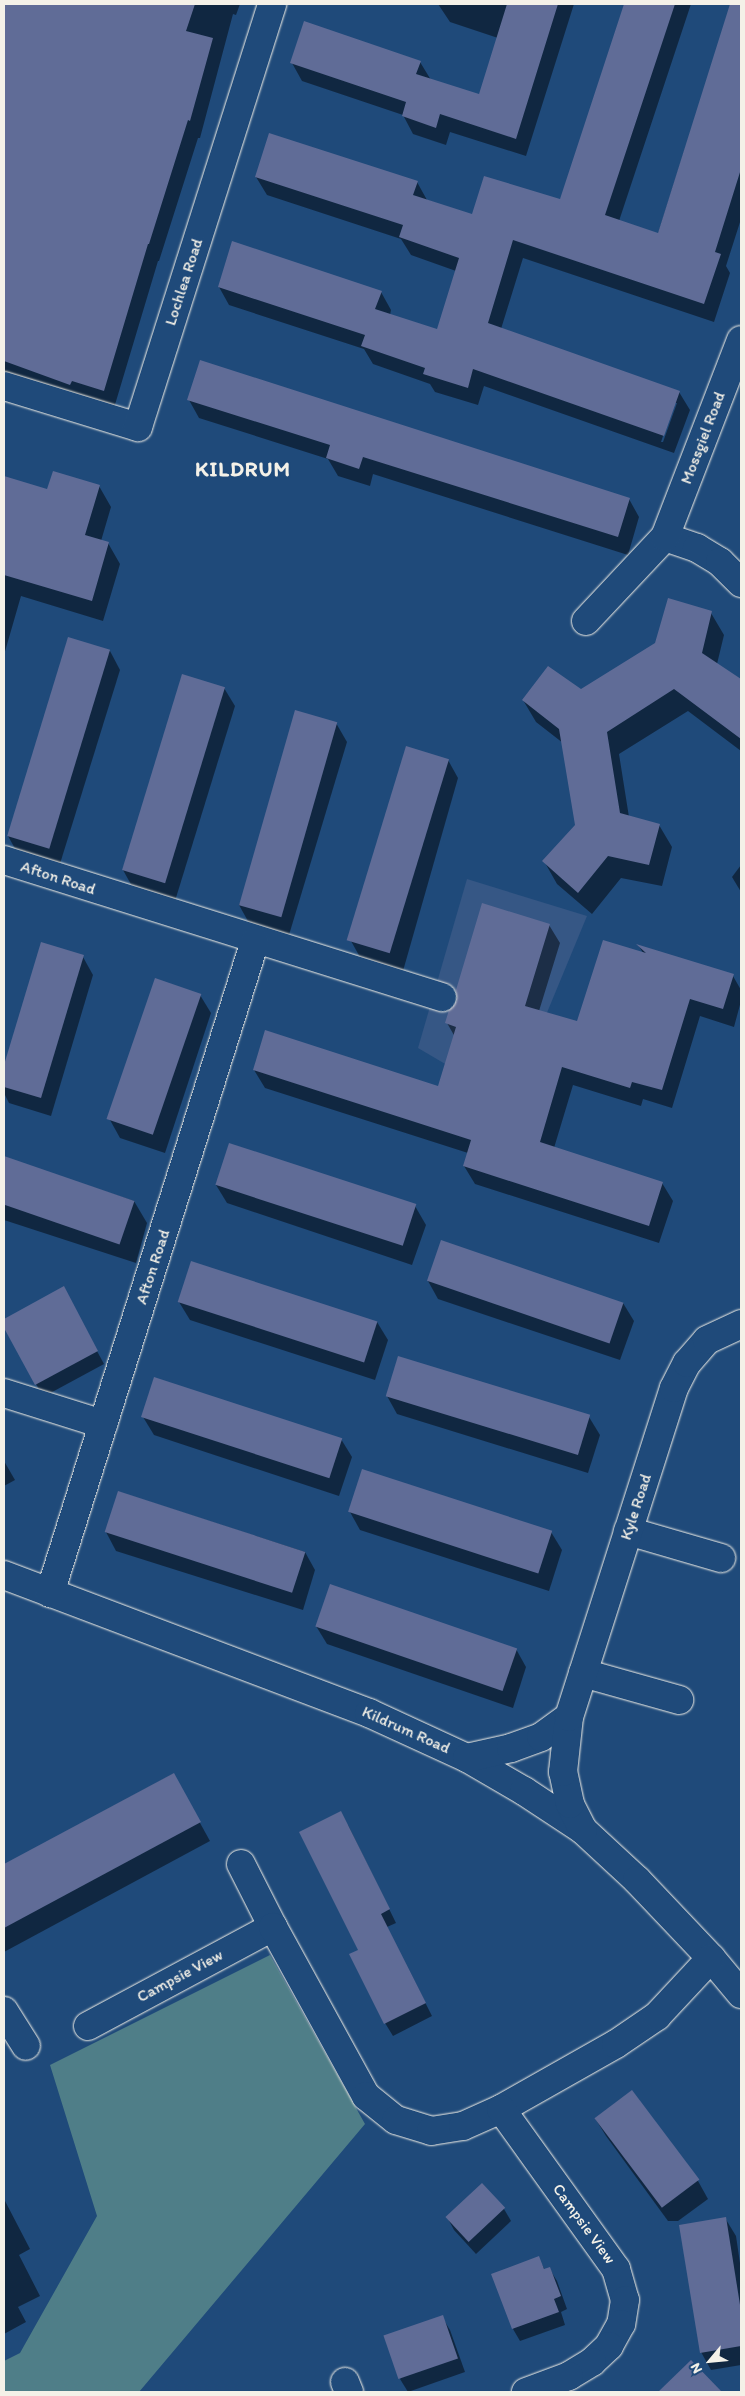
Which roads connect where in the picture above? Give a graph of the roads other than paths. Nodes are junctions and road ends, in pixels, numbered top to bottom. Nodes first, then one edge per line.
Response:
1 (272, 4) edge
2 (741, 340) edge
3 (4, 386) edge
4 (665, 537) junction
5 (741, 583) edge
6 (586, 621) dead end
7 (4, 860) edge
8 (256, 940) junction
9 (442, 997) dead end
10 (741, 1324) edge
11 (4, 1393) edge
12 (103, 1424) junction
13 (628, 1531) junction
14 (721, 1558) dead end
15 (4, 1575) edge
16 (50, 1593) junction
17 (583, 1673) junction
18 (679, 1700) dead end
19 (569, 1717) junction
20 (467, 1758) junction
21 (583, 1830) junction
22 (241, 1864) dead end
23 (273, 1927) junction
24 (711, 1958) junction
25 (741, 1994) edge
26 (4, 2011) edge
27 (88, 2026) dead end
28 (26, 2046) dead end
29 (501, 2109) junction
30 (526, 2392) edge

1 - 3 street, Lochlea Road
2 - 4 street, Mossgiel Road
4 - 5 street
4 - 6 street, Mossgiel Road
7 - 8 street, Afton Road
8 - 9 street, Afton Road
8 - 12 street, Afton Road
10 - 13 street, Kyle Road
11 - 12 street
12 - 16 street, Afton Road
13 - 14 street
13 - 17 street, Kyle Road
15 - 16 street, Kildrum Road
16 - 20 street, Kildrum Road
17 - 18 street
17 - 19 street, Kyle Road
19 - 20 street
19 - 21 street, Kyle Road
20 - 21 street, Kildrum Road
21 - 24 street, Kildrum Road
22 - 23 street
23 - 27 street, Campsie View
23 - 29 street
24 - 25 street, Kildrum Road
24 - 29 street
26 - 28 street
29 - 30 street, Campsie View

